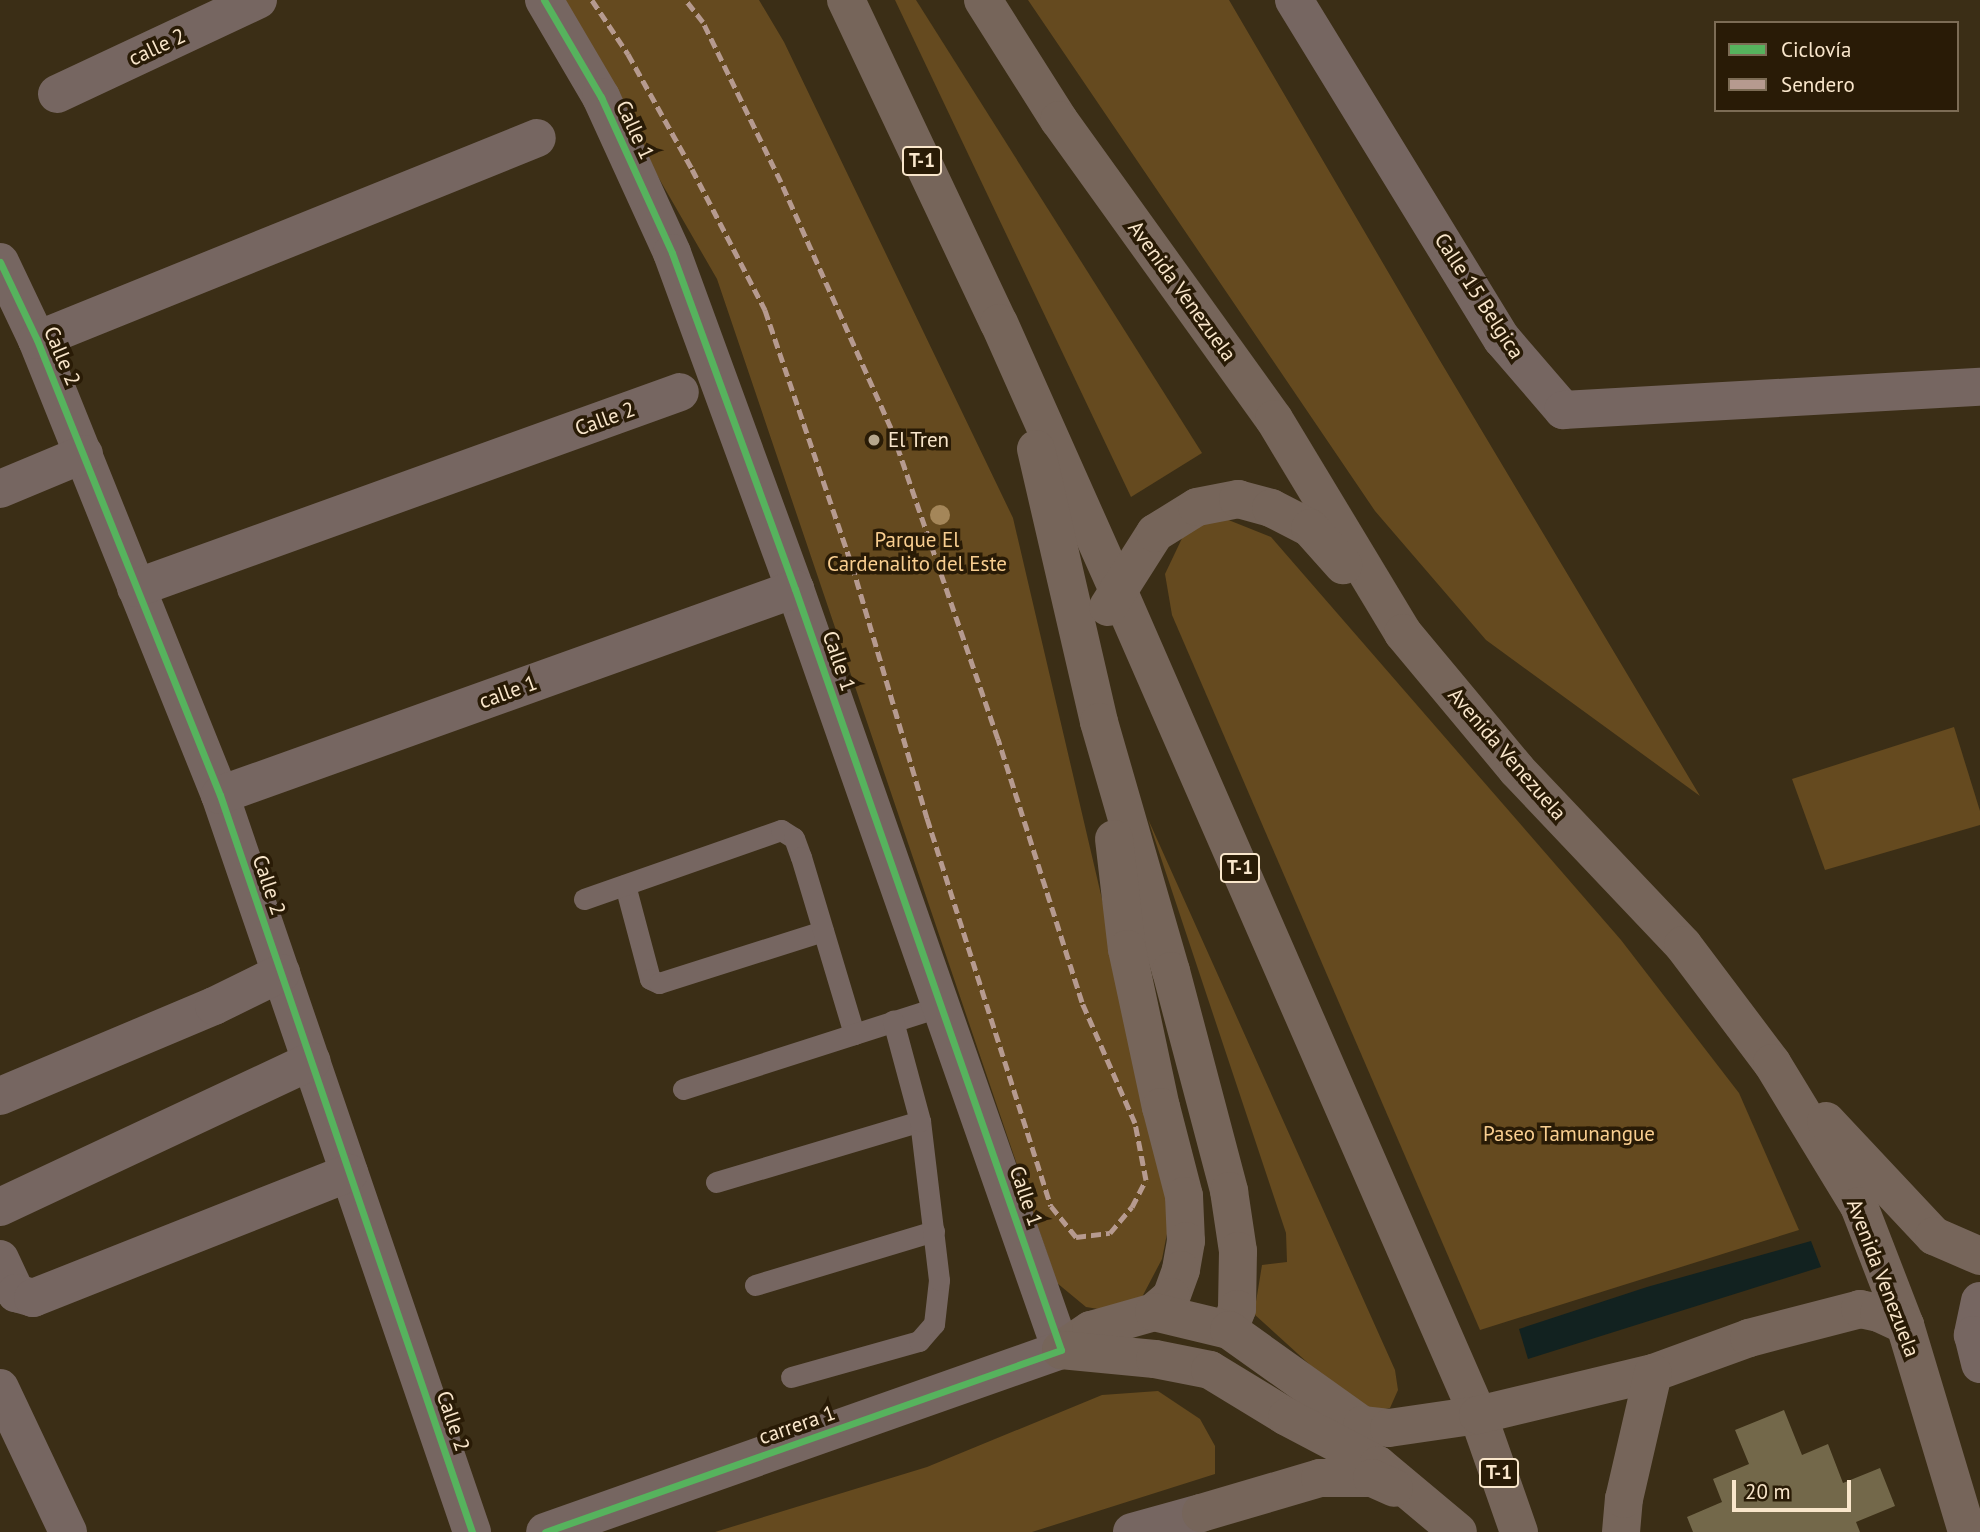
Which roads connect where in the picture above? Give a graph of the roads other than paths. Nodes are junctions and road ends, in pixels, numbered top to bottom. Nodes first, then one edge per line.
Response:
1 (258, 0) edge
2 (544, 0) edge
3 (846, 0) edge
4 (983, 0) edge
5 (1294, 0) edge
6 (57, 94) dead end
7 (537, 138) dead end
8 (0, 262) edge
9 (999, 323) junction
10 (37, 340) junction
11 (1980, 387) edge
12 (680, 392) dead end
13 (83, 454) junction
14 (0, 489) edge
15 (136, 589) junction
16 (795, 589) junction
17 (1118, 590) junction
18 (1403, 633) junction
19 (1083, 652) junction
20 (1099, 722) junction
21 (220, 795) junction
22 (625, 885) junction
23 (584, 899) dead end
24 (823, 931) junction
25 (281, 973) junction
26 (941, 1006) junction
27 (893, 1021) junction
28 (854, 1034) junction
29 (312, 1061) junction
30 (1772, 1063) junction
31 (683, 1088) dead end
32 (0, 1096) edge
33 (920, 1121) junction
34 (349, 1173) junction
35 (716, 1182) dead end
36 (0, 1207) edge
37 (934, 1231) junction
38 (1980, 1256) edge
39 (0, 1259) edge
40 (755, 1285) dead end
41 (8, 1299) edge
42 (1980, 1301) edge
43 (1154, 1312) junction
44 (1905, 1325) junction
45 (1229, 1330) junction
46 (1061, 1350) junction
47 (1980, 1364) edge
48 (1653, 1373) junction
49 (791, 1377) dead end
50 (0, 1388) edge
51 (1478, 1415) junction
52 (1419, 1500) junction
53 (1201, 1513) joint
54 (68, 1532) edge
55 (472, 1532) edge
56 (545, 1532) edge
57 (1132, 1532) edge
58 (1458, 1532) edge
59 (1519, 1532) edge
60 (1621, 1532) edge
61 (1966, 1532) edge

1 - 6 street, calle 2
2 - 16 street, Calle 1
3 - 9 main road, T-1
4 - 18 main road, Avenida Venezuela
5 - 11 street, Calle 15 Belgica
7 - 10 street
8 - 10 street, Calle 2
9 - 17 main road, T-1
9 - 19 main road
10 - 13 street, Calle 2
12 - 15 street, Calle 2
13 - 14 street
13 - 15 street, Calle 2
15 - 21 street, Calle 2
16 - 21 street, calle 1
16 - 26 street, Calle 1
17 - 18 main road
17 - 19 main road
17 - 51 main road, T-1
18 - 30 main road, Avenida Venezuela
19 - 20 main road
20 - 43 main road
20 - 45 main road
21 - 25 street, Calle 2
22 - 23 lane
22 - 24 lane
22 - 24 lane
24 - 28 lane
25 - 29 street, Calle 2
25 - 32 street
26 - 27 lane
26 - 46 street, Calle 1
27 - 28 lane
27 - 33 lane
28 - 31 lane
29 - 34 street, Calle 2
29 - 36 street
30 - 38 main road
30 - 44 main road, Avenida Venezuela
33 - 35 lane
33 - 37 lane
34 - 41 street
34 - 55 street, Calle 2
37 - 40 lane
37 - 49 lane
39 - 41 street
42 - 47 street
43 - 45 main road
43 - 46 main road
44 - 48 main road
44 - 61 main road, Avenida Venezuela
45 - 51 main road
46 - 52 main road
46 - 56 street, carrera 1
48 - 51 main road
48 - 60 main road
50 - 54 street
51 - 59 main road, T-1
52 - 53 main road
52 - 58 main road
53 - 57 street

